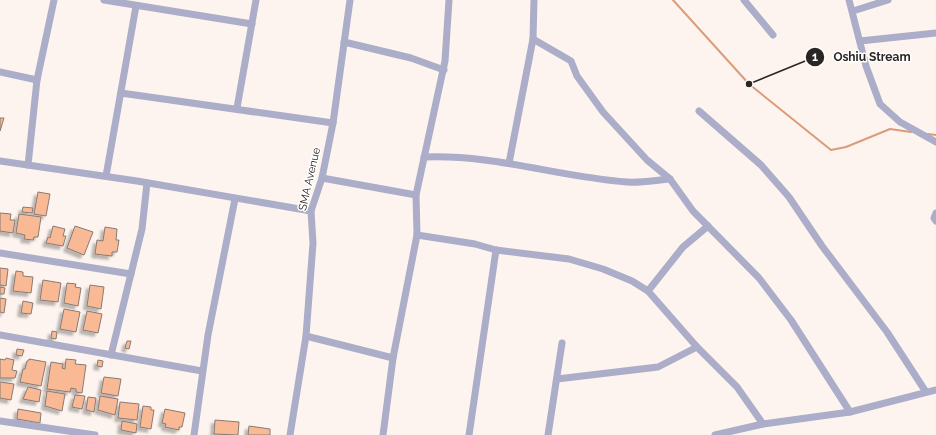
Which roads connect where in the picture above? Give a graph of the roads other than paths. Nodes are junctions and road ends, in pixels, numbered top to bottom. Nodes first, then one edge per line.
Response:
1 (54, 0) edge
2 (104, 0) edge
3 (256, 0) edge
4 (350, 0) edge
5 (449, 0) edge
6 (534, 0) edge
7 (744, 0) edge
8 (849, 0) edge
9 (888, 0) edge
10 (136, 6) junction
11 (853, 11) junction
12 (252, 24) junction
13 (936, 34) edge
14 (772, 35) dead end
15 (533, 38) junction
16 (860, 41) junction
17 (344, 42) junction
18 (444, 70) junction
19 (0, 72) edge
20 (37, 80) junction
21 (122, 93) junction
22 (237, 108) junction
23 (699, 111) dead end
24 (333, 123) junction
25 (936, 142) edge
26 (424, 158) junction
27 (0, 161) edge
28 (509, 163) junction
29 (28, 165) junction
30 (106, 176) junction
31 (322, 178) junction
32 (670, 179) junction
33 (147, 183) junction
34 (416, 195) junction
35 (235, 199) junction
36 (311, 211) junction
37 (936, 213) edge
38 (936, 221) edge
39 (708, 226) junction
40 (417, 234) junction
41 (496, 250) junction
42 (0, 253) edge
43 (131, 274) junction
44 (648, 290) junction
45 (0, 335) edge
46 (306, 336) junction
47 (562, 343) dead end
48 (697, 347) junction
49 (110, 355) junction
50 (393, 358) junction
51 (202, 371) junction
52 (557, 379) junction
53 (936, 390) edge
54 (926, 392) junction
55 (850, 412) junction
56 (0, 421) edge
57 (763, 424) junction
58 (95, 435) edge
59 (194, 435) edge
60 (290, 435) edge
61 (383, 435) edge
62 (469, 435) edge
63 (548, 435) edge
64 (715, 435) edge

1 - 20 street
2 - 10 street
3 - 12 street
4 - 17 street, SMA Avenue
5 - 18 street
6 - 15 street
7 - 14 street
8 - 11 street
9 - 11 street
10 - 12 street
10 - 21 street
11 - 16 street
12 - 22 street
13 - 16 street
15 - 28 street
15 - 32 street
16 - 25 street
17 - 18 street
17 - 24 street, SMA Avenue
18 - 26 street
19 - 20 street
20 - 29 street
21 - 22 street
21 - 30 street
22 - 24 street
23 - 54 street
24 - 31 street, SMA Avenue
26 - 28 street
26 - 34 street
27 - 29 street
28 - 32 street
29 - 30 street
30 - 33 street
31 - 34 street
31 - 36 street, SMA Avenue
32 - 39 street
33 - 35 street
33 - 43 street
34 - 40 street
35 - 36 street
35 - 51 street
36 - 46 street, SMA Avenue
37 - 38 street
39 - 44 street
39 - 55 street
40 - 41 street
40 - 50 street
41 - 44 street
41 - 62 street
42 - 43 street
43 - 49 street
44 - 48 street
45 - 49 street
46 - 50 street
46 - 60 street, SMA Avenue
47 - 52 street
48 - 52 street
48 - 57 street
49 - 51 street
50 - 61 street
51 - 59 street
52 - 63 street
53 - 54 street
54 - 55 street
55 - 57 street
56 - 58 street
57 - 64 street

